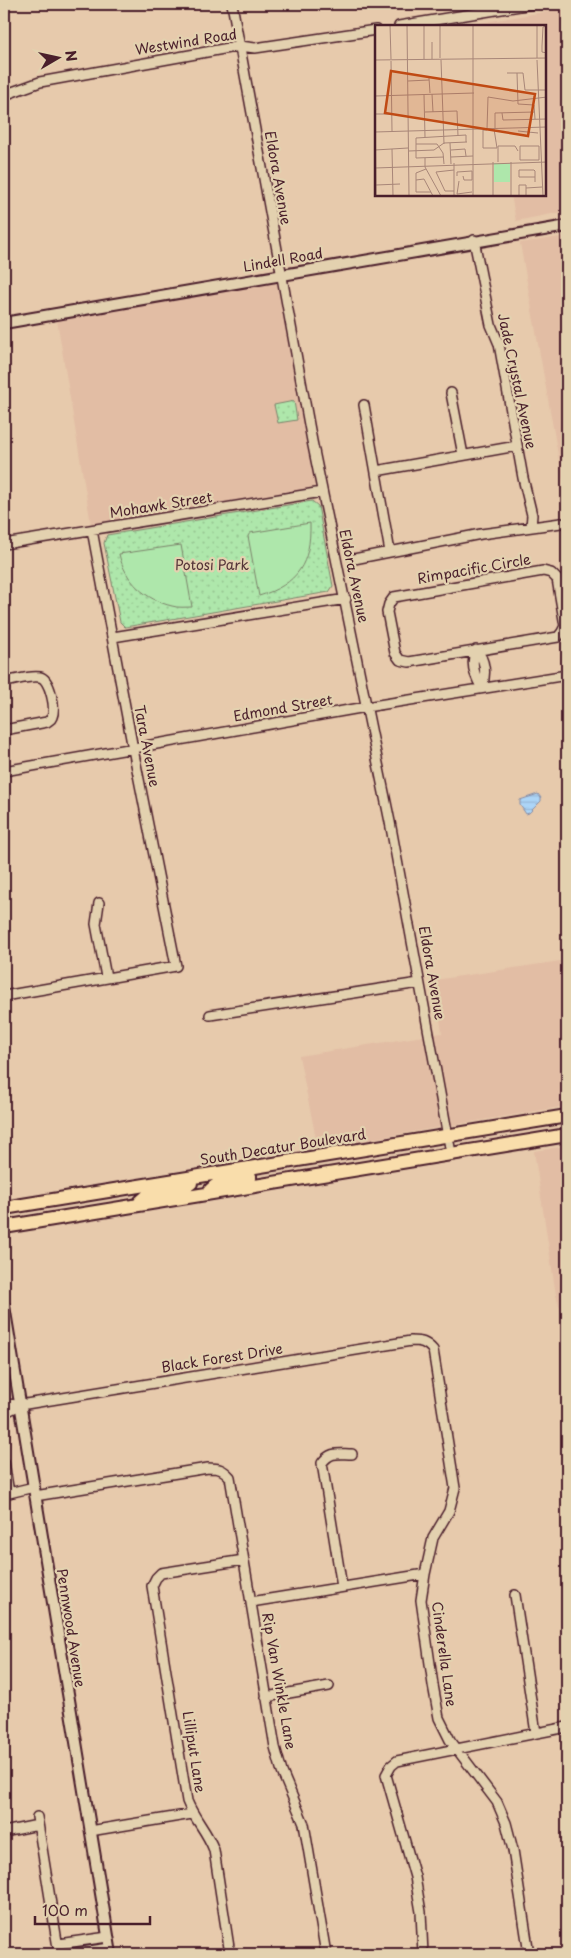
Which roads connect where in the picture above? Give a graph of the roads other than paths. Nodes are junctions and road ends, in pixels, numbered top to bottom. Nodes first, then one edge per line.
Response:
1 (232, 4) edge
2 (532, 4) edge
3 (405, 25) edge
4 (375, 30) edge
5 (240, 46) junction
6 (4, 93) edge
7 (567, 226) edge
8 (474, 240) junction
9 (281, 274) junction
10 (4, 322) edge
11 (451, 392) dead end
12 (364, 405) dead end
13 (517, 446) junction
14 (463, 455) junction
15 (376, 471) junction
16 (322, 492) junction
17 (561, 524) dead end
18 (531, 527) junction
19 (92, 530) junction
20 (4, 544) edge
21 (390, 552) junction
22 (354, 559) dead end
23 (346, 599) junction
24 (113, 637) junction
25 (476, 650) junction
26 (567, 674) edge
27 (4, 682) edge
28 (482, 688) junction
29 (366, 707) junction
30 (4, 730) edge
31 (133, 749) junction
32 (4, 771) edge
33 (99, 903) dead end
34 (106, 977) junction
35 (419, 983) junction
36 (4, 996) edge
37 (210, 1015) dead end
38 (563, 1117) edge
39 (448, 1135) junction
40 (566, 1136) edge
41 (451, 1153) junction
42 (291, 1161) junction
43 (192, 1176) junction
44 (208, 1194) junction
45 (136, 1205) junction
46 (4, 1208) edge
47 (4, 1227) edge
48 (4, 1306) edge
49 (428, 1344) joint
50 (4, 1404) edge
51 (20, 1405) junction
52 (4, 1413) edge
53 (352, 1454) dead end
54 (4, 1462) edge
55 (34, 1492) junction
56 (6, 1494) edge
57 (244, 1560) junction
58 (425, 1574) junction
59 (342, 1587) junction
60 (515, 1595) dead end
61 (251, 1602) junction
62 (329, 1686) dead end
63 (266, 1697) junction
64 (567, 1727) edge
65 (536, 1733) junction
66 (456, 1748) junction
67 (192, 1814) junction
68 (90, 1831) junction
69 (4, 1832) edge
70 (108, 1937) junction
71 (58, 1944) junction
72 (110, 1951) edge
73 (60, 1954) edge
74 (69, 1954) edge
75 (230, 1954) edge
76 (326, 1954) edge
77 (423, 1954) edge
78 (529, 1954) edge

1 - 5 street, Eldora Avenue
2 - 3 street
4 - 5 street, Westwind Road
5 - 6 street, Westwind Road
5 - 9 street, Eldora Avenue
7 - 8 street, Lindell Road
8 - 9 street, Lindell Road
8 - 13 street, Jade Crystal Avenue
9 - 10 street, Lindell Road
9 - 16 street, Eldora Avenue
11 - 14 street
12 - 15 street
13 - 14 street
13 - 18 street, Jade Crystal Avenue
14 - 15 street
15 - 21 street
16 - 19 street, Mohawk Street
16 - 23 street, Eldora Avenue
17 - 18 street
18 - 21 street
19 - 20 street, Mohawk Street
19 - 24 street, Tara Avenue
21 - 22 street
23 - 24 street
23 - 29 street, Eldora Avenue
24 - 31 street, Tara Avenue
25 - 25 street, Rimpacific Circle
25 - 28 street
26 - 28 street, Edmond Street
27 - 30 street
28 - 29 street, Edmond Street
29 - 31 street, Edmond Street
29 - 35 street, Eldora Avenue
31 - 32 street, Edmond Street
31 - 34 street, Tara Avenue
33 - 34 street
34 - 36 street
35 - 37 street
35 - 39 street, Eldora Avenue
38 - 39 main road, South Decatur Boulevard
38 - 40 main road
39 - 41 street, Eldora Avenue
39 - 42 main road, South Decatur Boulevard
40 - 41 main road
41 - 44 main road
42 - 43 main road, South Decatur Boulevard
42 - 44 main road
43 - 45 main road
43 - 46 main road, South Decatur Boulevard
44 - 45 main road
45 - 47 main road
48 - 51 street, Pennwood Avenue
49 - 51 street, Black Forest Drive
49 - 58 street, Cinderella Lane
50 - 51 street
51 - 52 street
51 - 55 street, Pennwood Avenue
53 - 59 street
54 - 56 street
55 - 56 street
55 - 57 street, Rip Van Winkle Lane
55 - 68 street, Pennwood Avenue
57 - 61 street, Rip Van Winkle Lane
57 - 67 street, Lilliput Lane
58 - 59 street
58 - 66 street, Cinderella Lane
59 - 61 street
60 - 65 street
61 - 63 street, Rip Van Winkle Lane
62 - 63 street
63 - 76 street, Rip Van Winkle Lane
64 - 65 street
65 - 66 street
66 - 77 street
66 - 78 street, Cinderella Lane
67 - 68 street
67 - 75 street, Lilliput Lane
68 - 70 street, Pennwood Avenue
69 - 71 street
70 - 71 street
70 - 72 street, Pennwood Avenue
71 - 73 street
72 - 74 street

